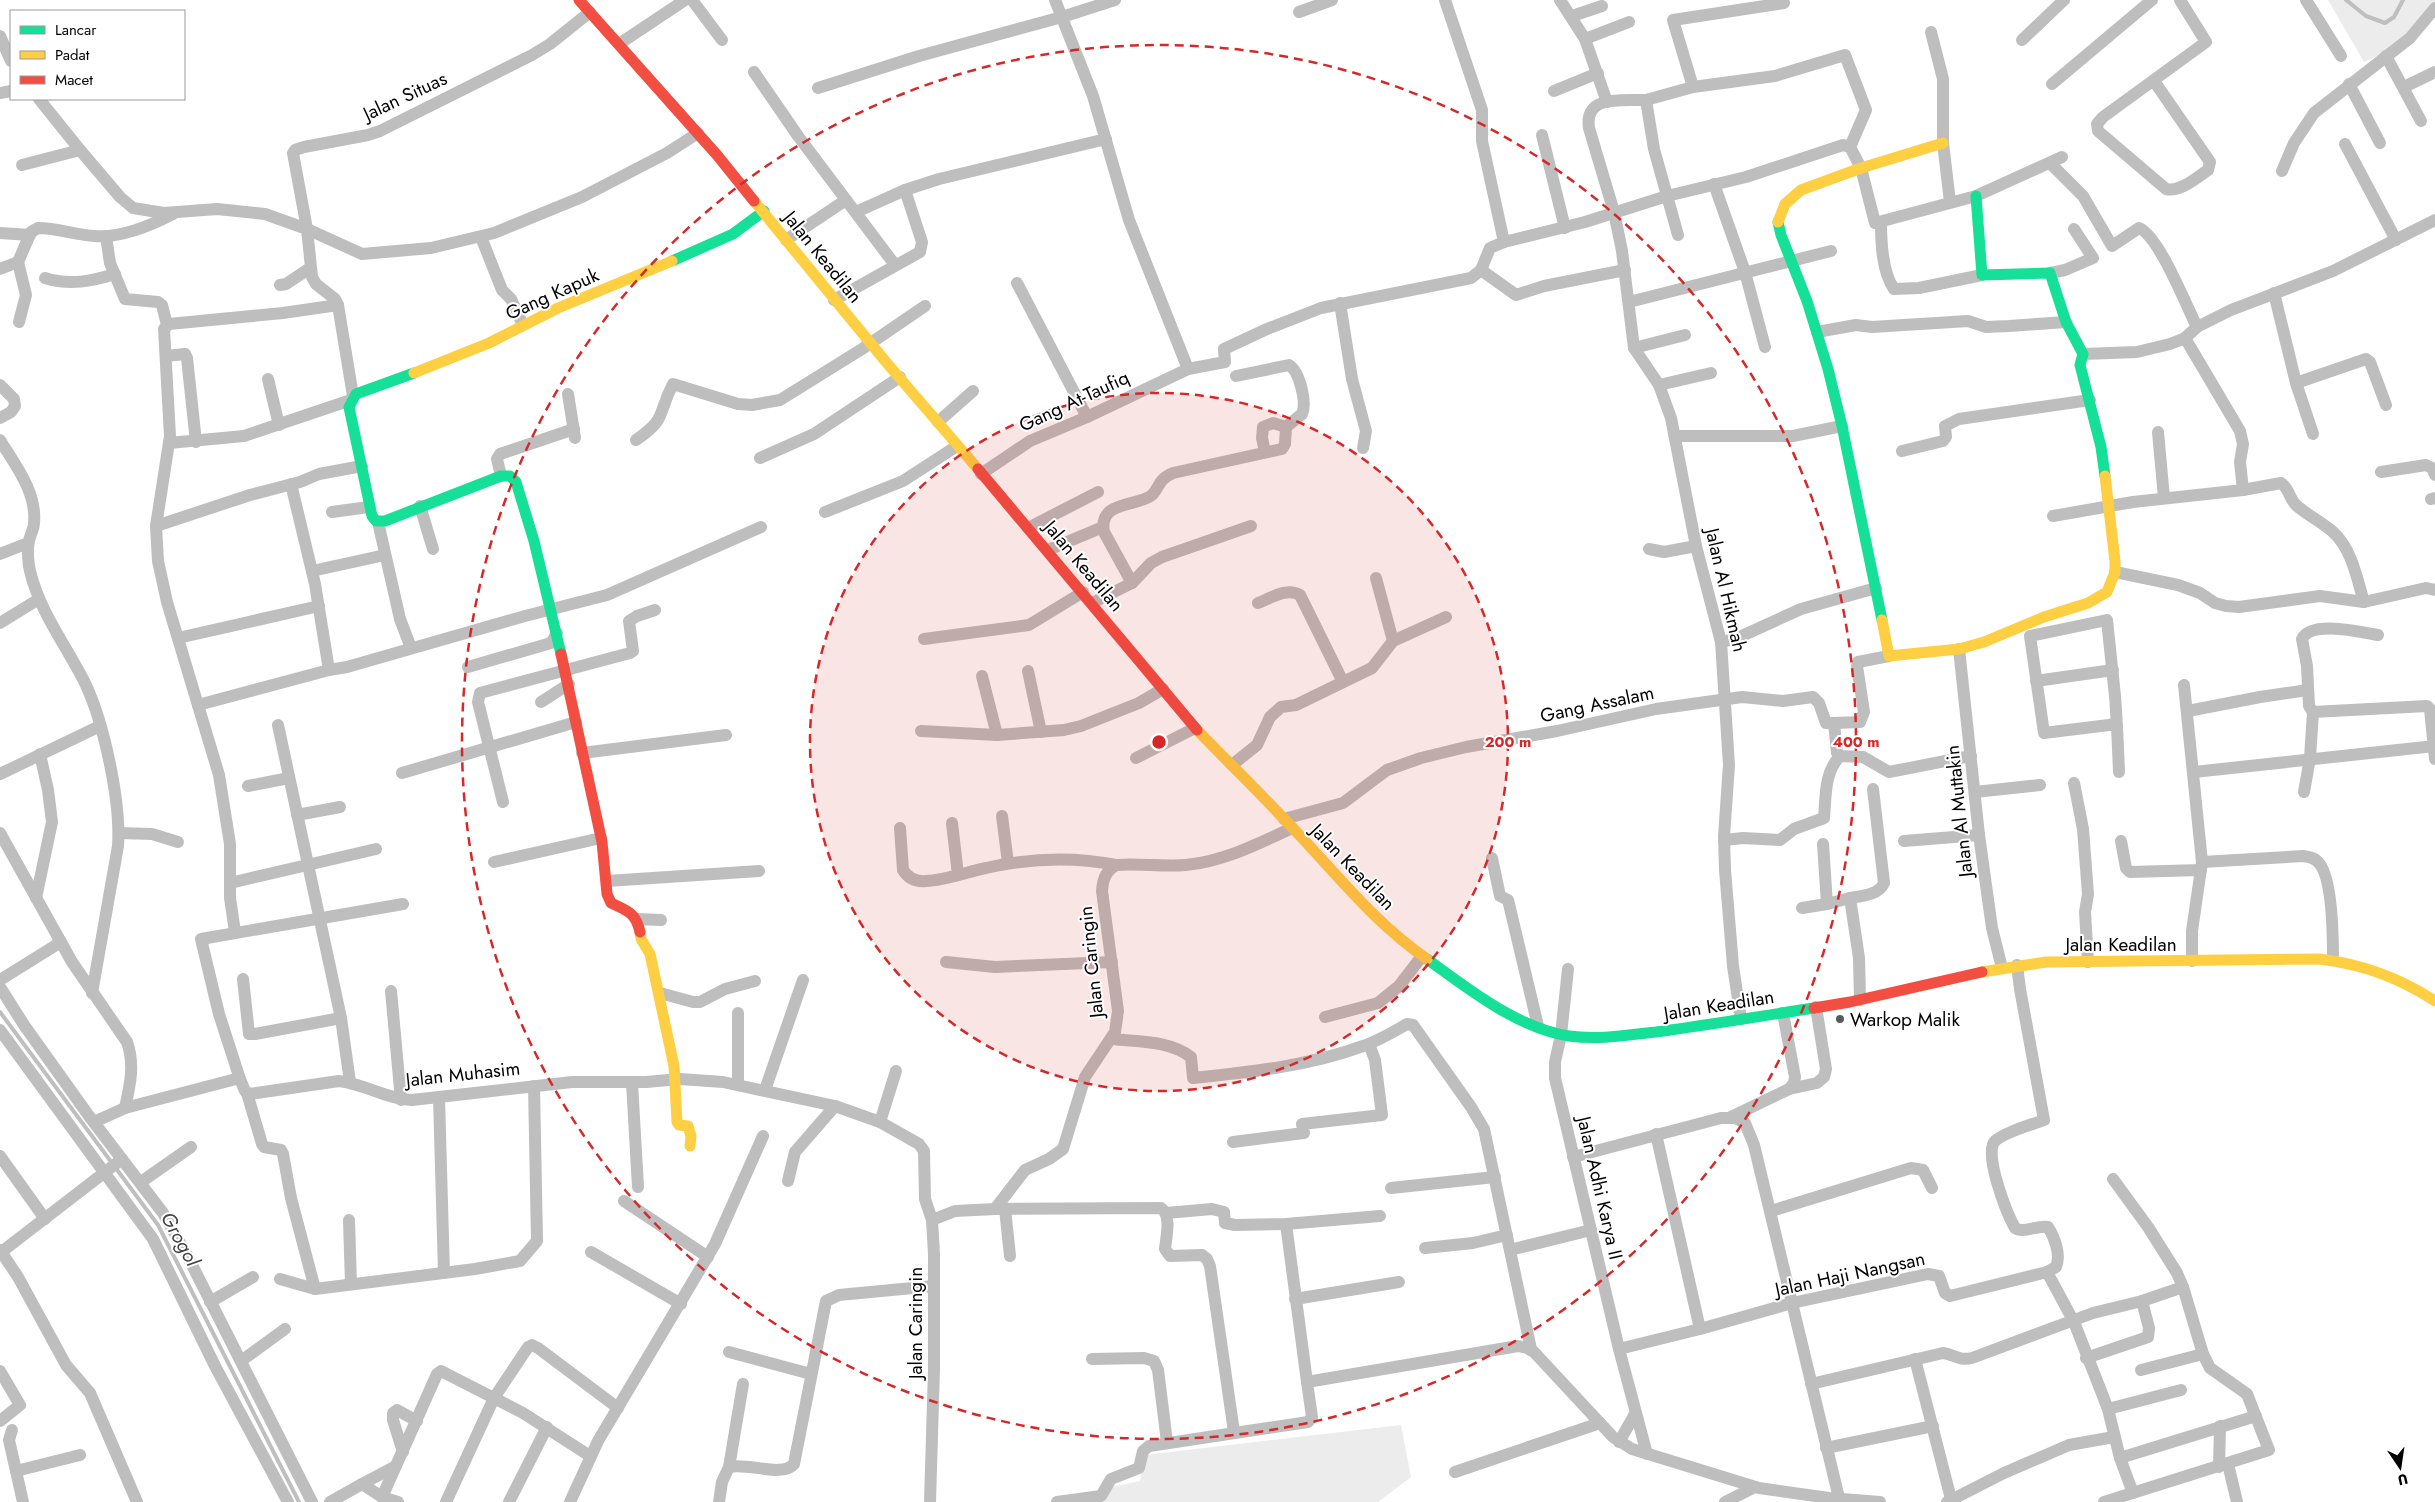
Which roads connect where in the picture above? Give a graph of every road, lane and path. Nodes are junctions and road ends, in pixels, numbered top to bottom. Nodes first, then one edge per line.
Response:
1 (579, 0) edge
2 (685, 0) edge
3 (692, 0) edge
4 (1055, 0) edge
5 (1115, 0) edge
6 (1332, 0) edge
7 (1445, 0) edge
8 (1560, 0) edge
9 (2064, 0) edge
10 (2152, 0) edge
11 (2180, 0) edge
12 (2306, 0) edge
13 (1784, 3) dead end
14 (1602, 6) dead end
15 (2435, 8) edge
16 (590, 12) junction
17 (1300, 12) dead end
18 (1572, 16) junction
19 (1062, 17) junction
20 (1629, 22) dead end
21 (1931, 32) dead end
22 (0, 36) edge
23 (1585, 39) junction
24 (722, 40) dead end
25 (2022, 40) dead end
26 (619, 44) junction
27 (2340, 56) dead end
28 (2386, 56) junction
29 (10, 59) edge
30 (754, 72) dead end
31 (2435, 72) edge
32 (1598, 73) junction
33 (2154, 81) junction
34 (2052, 84) dead end
35 (2349, 84) junction
36 (1694, 87) junction
37 (2404, 87) junction
38 (818, 88) dead end
39 (1554, 91) dead end
40 (41, 100) edge
41 (1646, 100) junction
42 (1608, 102) junction
43 (2422, 121) dead end
44 (698, 133) junction
45 (1542, 135) dead end
46 (1106, 138) junction
47 (1943, 143) junction
48 (2380, 143) dead end
49 (2345, 144) dead end
50 (1850, 147) junction
51 (80, 150) junction
52 (22, 165) dead end
53 (1862, 168) junction
54 (2282, 171) dead end
55 (1714, 184) junction
56 (905, 190) junction
57 (1667, 196) junction
58 (1976, 196) junction
59 (846, 200) junction
60 (1950, 202) junction
61 (178, 211) junction
62 (764, 211) junction
63 (856, 212) junction
64 (1614, 212) junction
65 (2435, 220) edge
66 (1881, 222) junction
67 (1565, 228) junction
68 (308, 229) junction
69 (2074, 229) dead end
70 (0, 233) edge
71 (30, 235) junction
72 (1678, 235) dead end
73 (106, 236) junction
74 (481, 237) junction
75 (786, 240) junction
76 (2396, 240) junction
77 (1504, 242) junction
78 (1831, 251) dead end
79 (1791, 261) junction
80 (18, 262) junction
81 (895, 265) junction
82 (310, 268) junction
83 (0, 269) edge
84 (1481, 270) junction
85 (1625, 270) junction
86 (1745, 272) junction
87 (2050, 273) junction
88 (116, 274) junction
89 (1982, 275) junction
90 (45, 278) dead end
91 (1017, 283) dead end
92 (280, 285) dead end
93 (2274, 293) junction
94 (834, 300) junction
95 (1629, 302) junction
96 (1340, 303) junction
97 (338, 305) junction
98 (924, 306) dead end
99 (19, 322) dead end
100 (2066, 322) junction
101 (167, 325) junction
102 (523, 325) junction
103 (2196, 327) junction
104 (1817, 332) junction
105 (1685, 335) dead end
106 (2185, 338) junction
107 (870, 343) junction
108 (1765, 347) dead end
109 (1634, 348) junction
110 (2083, 354) junction
111 (166, 356) junction
112 (1188, 369) junction
113 (1711, 373) dead end
114 (1236, 376) dead end
115 (900, 377) junction
116 (268, 379) dead end
117 (2296, 383) junction
118 (0, 385) edge
119 (1658, 385) junction
120 (973, 391) dead end
121 (568, 394) dead end
122 (352, 398) junction
123 (2090, 400) junction
124 (2386, 405) dead end
125 (1087, 417) junction
126 (0, 418) edge
127 (938, 422) junction
128 (279, 425) junction
129 (1842, 426) junction
130 (1286, 427) junction
131 (2158, 432) dead end
132 (2313, 434) dead end
133 (1675, 436) junction
134 (0, 440) edge
135 (636, 440) dead end
136 (196, 442) junction
137 (169, 443) junction
138 (1363, 448) dead end
139 (953, 449) junction
140 (1902, 451) dead end
141 (1266, 452) junction
142 (760, 458) dead end
143 (362, 466) junction
144 (2381, 472) dead end
145 (981, 474) junction
146 (501, 476) junction
147 (2435, 476) edge
148 (291, 484) junction
149 (2243, 490) junction
150 (1098, 492) dead end
151 (2164, 498) junction
152 (369, 506) junction
153 (420, 506) junction
154 (2109, 508) junction
155 (332, 512) dead end
156 (825, 512) dead end
157 (2054, 516) dead end
158 (378, 522) junction
159 (156, 526) junction
160 (761, 526) dead end
161 (1251, 526) dead end
162 (1028, 528) junction
163 (1103, 529) junction
164 (28, 543) junction
165 (1696, 546) junction
166 (433, 549) dead end
167 (1649, 549) dead end
168 (1050, 553) junction
169 (0, 554) edge
170 (385, 556) junction
171 (312, 571) junction
172 (2115, 572) junction
173 (1376, 578) dead end
174 (1132, 583) junction
175 (1876, 588) junction
176 (2435, 590) edge
177 (1083, 592) junction
178 (40, 599) junction
179 (2364, 602) junction
180 (1092, 603) junction
181 (1258, 603) dead end
182 (319, 606) junction
183 (551, 608) junction
184 (655, 610) dead end
185 (1446, 617) dead end
186 (0, 623) edge
187 (2028, 630) junction
188 (557, 633) junction
189 (2378, 635) dead end
190 (178, 638) junction
191 (924, 639) dead end
192 (1394, 641) junction
193 (1721, 642) junction
194 (410, 648) junction
195 (1959, 649) junction
196 (1889, 656) junction
197 (468, 667) dead end
198 (565, 669) junction
199 (330, 670) junction
200 (1028, 670) dead end
201 (2113, 670) junction
202 (982, 676) dead end
203 (2036, 681) junction
204 (1343, 682) junction
205 (569, 684) junction
206 (2184, 685) dead end
207 (2308, 690) junction
208 (1158, 692) junction
209 (1724, 700) junction
210 (541, 702) dead end
211 (198, 705) junction
212 (2188, 711) junction
213 (2313, 712) junction
214 (576, 722) junction
215 (1834, 723) junction
216 (2117, 724) junction
217 (278, 725) dead end
218 (100, 726) junction
219 (1195, 728) junction
220 (921, 730) dead end
221 (1041, 732) junction
222 (726, 735) dead end
223 (997, 735) junction
224 (490, 748) junction
225 (2435, 750) edge
226 (582, 753) junction
227 (40, 754) junction
228 (1840, 756) junction
229 (1971, 756) junction
230 (1136, 758) dead end
231 (2310, 758) junction
232 (1232, 765) junction
233 (2119, 772) dead end
234 (2194, 772) junction
235 (0, 774) edge
236 (402, 774) dead end
237 (289, 778) junction
238 (2074, 782) dead end
239 (2040, 785) dead end
240 (248, 786) dead end
241 (1873, 789) dead end
242 (1975, 792) junction
243 (2304, 792) dead end
244 (503, 802) dead end
245 (340, 807) dead end
246 (297, 815) junction
247 (1002, 816) dead end
248 (952, 823) dead end
249 (1288, 823) junction
250 (900, 828) dead end
251 (0, 833) edge
252 (119, 833) junction
253 (1980, 835) junction
254 (601, 838) junction
255 (1724, 840) junction
256 (1904, 841) dead end
257 (2121, 841) dead end
258 (178, 842) dead end
259 (1823, 844) dead end
260 (376, 849) dead end
261 (1492, 858) dead end
262 (494, 862) dead end
263 (1008, 863) junction
264 (308, 864) junction
265 (1116, 865) junction
266 (2202, 866) junction
267 (759, 871) dead end
268 (958, 875) junction
269 (607, 881) junction
270 (230, 883) junction
271 (36, 898) junction
272 (1850, 898) junction
273 (403, 904) dead end
274 (1827, 904) junction
275 (1802, 908) dead end
276 (320, 918) junction
277 (637, 919) junction
278 (661, 920) dead end
279 (235, 932) junction
280 (61, 942) junction
281 (1422, 956) junction
282 (1859, 958) junction
283 (2333, 959) junction
284 (2192, 961) junction
285 (946, 962) dead end
286 (1112, 962) junction
287 (2088, 962) junction
288 (2017, 965) junction
289 (2002, 968) junction
290 (1568, 969) dead end
291 (243, 979) dead end
292 (0, 980) edge
293 (803, 980) dead end
294 (755, 981) dead end
295 (0, 987) edge
296 (391, 991) dead end
297 (92, 993) junction
298 (660, 993) junction
299 (1875, 997) junction
300 (1860, 1000) junction
301 (2435, 1001) edge
302 (1816, 1007) junction
303 (1783, 1013) junction
304 (738, 1014) dead end
305 (1325, 1017) dead end
306 (341, 1018) junction
307 (1741, 1019) junction
308 (1538, 1026) junction
309 (2, 1035) edge
310 (1561, 1035) junction
311 (1112, 1040) junction
312 (1369, 1044) junction
313 (896, 1070) dead end
314 (240, 1079) junction
315 (676, 1080) junction
316 (350, 1082) junction
317 (632, 1083) junction
318 (738, 1085) junction
319 (534, 1086) junction
320 (1789, 1089) junction
321 (765, 1090) junction
322 (247, 1093) junction
323 (439, 1098) junction
324 (401, 1100) junction
325 (835, 1106) junction
326 (125, 1108) junction
327 (1729, 1118) junction
328 (94, 1122) junction
329 (880, 1122) junction
330 (1656, 1134) junction
331 (763, 1136) dead end
332 (1233, 1142) dead end
333 (690, 1146) dead end
334 (191, 1147) dead end
335 (0, 1156) edge
336 (1573, 1157) junction
337 (119, 1161) junction
338 (104, 1172) junction
339 (1494, 1177) junction
340 (2114, 1179) dead end
341 (788, 1181) dead end
342 (141, 1182) junction
343 (638, 1187) dead end
344 (1391, 1188) dead end
345 (1932, 1188) dead end
346 (624, 1201) dead end
347 (1000, 1209) junction
348 (1771, 1211) junction
349 (1166, 1213) junction
350 (1380, 1216) dead end
351 (45, 1220) junction
352 (349, 1220) dead end
353 (932, 1220) junction
354 (1286, 1224) junction
355 (1591, 1230) junction
356 (1507, 1235) junction
357 (1425, 1248) dead end
358 (1510, 1250) junction
359 (0, 1252) edge
360 (592, 1252) dead end
361 (1010, 1256) dead end
362 (708, 1257) junction
363 (2047, 1272) junction
364 (444, 1273) junction
365 (253, 1277) dead end
366 (280, 1279) dead end
367 (1399, 1282) dead end
368 (351, 1284) junction
369 (934, 1286) junction
370 (2183, 1287) junction
371 (315, 1290) junction
372 (1295, 1299) junction
373 (2142, 1301) junction
374 (210, 1302) junction
375 (681, 1304) junction
376 (1792, 1304) junction
377 (2074, 1322) junction
378 (285, 1329) dead end
379 (1700, 1329) junction
380 (1531, 1349) junction
381 (1618, 1349) junction
382 (729, 1352) dead end
383 (2203, 1354) junction
384 (2086, 1358) junction
385 (1092, 1359) dead end
386 (1915, 1359) junction
387 (241, 1361) junction
388 (2140, 1370) dead end
389 (0, 1371) edge
390 (810, 1374) junction
391 (1307, 1382) junction
392 (743, 1384) dead end
393 (1811, 1384) junction
394 (2181, 1390) dead end
395 (494, 1398) junction
396 (618, 1408) junction
397 (2108, 1408) junction
398 (1635, 1414) junction
399 (2256, 1416) junction
400 (0, 1421) edge
401 (417, 1421) junction
402 (1600, 1423) junction
403 (1933, 1426) junction
404 (2220, 1426) junction
405 (547, 1427) junction
406 (12, 1430) dead end
407 (1234, 1432) junction
408 (2114, 1437) junction
409 (1167, 1442) junction
410 (1619, 1442) junction
411 (1826, 1448) junction
412 (403, 1452) junction
413 (1647, 1454) junction
414 (80, 1455) dead end
415 (590, 1456) junction
416 (2120, 1458) junction
417 (2224, 1465) junction
418 (396, 1466) junction
419 (729, 1467) junction
420 (16, 1471) junction
421 (1455, 1472) dead end
422 (362, 1484) junction
423 (1755, 1487) junction
424 (2133, 1493) junction
425 (1808, 1495) junction
426 (382, 1497) junction
427 (1839, 1498) junction
428 (1949, 1501) edge
429 (23, 1502) edge
430 (137, 1502) edge
431 (288, 1502) edge
432 (312, 1502) edge
433 (330, 1502) edge
434 (398, 1502) edge
435 (446, 1502) edge
436 (509, 1502) edge
437 (570, 1502) edge
438 (719, 1502) edge
439 (930, 1502) edge
440 (1057, 1502) edge
441 (1725, 1502) edge
442 (1792, 1502) edge
443 (1880, 1502) edge
444 (2104, 1502) edge
445 (2238, 1502) edge

1 - 16 street, Jalan Keadilan
2 - 26 street
3 - 24 street
4 - 19 street
5 - 19 street
6 - 17 street
7 - 77 street
8 - 18 street
9 - 25 street
10 - 34 street
11 - 33 street
12 - 27 street
13 - 36 street
14 - 18 street
15 - 28 street
16 - 26 street, Jalan Keadilan
16 - 68 street, Jalan Situas
18 - 23 street
19 - 38 street
19 - 46 street
20 - 23 street
21 - 47 street
22 - 29 street
23 - 32 street
26 - 44 street, Jalan Keadilan
28 - 35 street
28 - 37 street
30 - 59 street
31 - 37 street
32 - 39 street
32 - 42 street
33 - 33 street
35 - 48 street
35 - 54 street
36 - 41 street
36 - 50 street
37 - 43 street
40 - 51 street
41 - 42 street
41 - 57 street
42 - 64 street, Jalan Al Hikmah
44 - 62 street, Jalan Keadilan
44 - 74 street
45 - 67 street
46 - 56 street
46 - 112 street
47 - 53 street
47 - 60 street
49 - 76 street
50 - 53 street
50 - 55 street
51 - 52 street
51 - 61 street
53 - 66 street
53 - 79 street
55 - 57 street
55 - 86 street
56 - 63 street
56 - 81 street
57 - 64 street
57 - 72 street
58 - 60 street
58 - 89 street
58 - 103 street
59 - 63 street
59 - 75 street
60 - 66 street
61 - 68 street
61 - 73 street
62 - 75 street, Jalan Keadilan
62 - 102 street, Gang Kapuk
63 - 81 street
64 - 67 street
64 - 85 street, Jalan Al Hikmah
65 - 76 street
66 - 89 street
67 - 77 street
68 - 74 street
68 - 82 street
69 - 87 street
70 - 71 street
71 - 73 street
71 - 80 street
73 - 88 street
74 - 102 street
75 - 94 street, Jalan Keadilan
76 - 93 street
77 - 84 street
78 - 79 street
79 - 86 street
79 - 104 street
80 - 83 street
80 - 99 street
81 - 94 street
82 - 92 street
82 - 97 street
84 - 85 street
84 - 96 street
85 - 95 street, Jalan Al Hikmah
86 - 95 street
86 - 108 street
87 - 89 street
87 - 100 street
88 - 90 street
88 - 101 street
91 - 125 street
93 - 103 street
93 - 117 street
94 - 107 street, Jalan Keadilan
95 - 109 street, Jalan Al Hikmah
96 - 112 street, Gang At-Taufiq
96 - 138 street
97 - 101 street
97 - 122 street
98 - 107 street
100 - 104 street
100 - 110 street
101 - 111 street
102 - 122 street, Gang Kapuk
103 - 106 street
104 - 129 street
105 - 109 street
106 - 110 street
106 - 149 street
107 - 115 street, Jalan Keadilan
107 - 135 street
109 - 119 street, Jalan Al Hikmah
110 - 123 street
111 - 136 street
111 - 137 street
112 - 125 street, Gang At-Taufiq
113 - 119 street
114 - 130 street
115 - 127 street, Jalan Keadilan
115 - 142 street
116 - 128 street
117 - 124 street
117 - 132 street
118 - 126 street
119 - 133 street, Jalan Al Hikmah
120 - 127 street
121 - 146 street
122 - 128 street
122 - 143 street
123 - 140 street
123 - 154 street
125 - 145 street, Gang At-Taufiq
127 - 139 street, Jalan Keadilan
128 - 136 street
129 - 133 street
129 - 175 street
130 - 141 street
130 - 141 street
131 - 151 street
133 - 165 street, Jalan Al Hikmah
134 - 164 street
136 - 137 street
137 - 159 street
139 - 145 street, Jalan Keadilan
139 - 156 street
141 - 163 street
143 - 148 street
143 - 152 street
144 - 147 street
145 - 162 street, Jalan Keadilan
146 - 153 street
146 - 183 street
148 - 159 street
148 - 171 street
149 - 151 street
149 - 179 street
150 - 162 street
151 - 154 street
152 - 155 street
152 - 158 street
153 - 158 street
153 - 166 street
154 - 157 street
154 - 172 street
158 - 170 street
159 - 190 street
160 - 183 street
161 - 174 street
162 - 168 street, Jalan Keadilan
163 - 168 street
163 - 174 street
164 - 169 street
164 - 178 street
165 - 167 street
165 - 193 street, Jalan Al Hikmah
168 - 177 street, Jalan Keadilan
170 - 171 street
170 - 194 street
171 - 182 street
172 - 179 street
172 - 187 street
173 - 192 street
174 - 180 street
175 - 193 street
175 - 196 street
176 - 179 street
177 - 180 street, Jalan Keadilan
177 - 191 street
178 - 186 street
178 - 218 street
180 - 208 street, Jalan Keadilan
181 - 204 street
182 - 190 street
182 - 199 street
183 - 188 street
183 - 194 street
184 - 198 street
185 - 192 street
187 - 195 street
187 - 201 street
187 - 203 street
188 - 197 street
188 - 198 street
189 - 207 street
190 - 211 street
192 - 204 street
193 - 209 street, Jalan Al Hikmah
194 - 199 street
195 - 196 street
195 - 229 street, Jalan Al Muttakin
196 - 215 street
198 - 205 street
198 - 224 street
199 - 211 street
200 - 221 street
201 - 203 street
201 - 216 street
202 - 223 street
203 - 216 street
204 - 232 street
205 - 210 street
205 - 214 street
206 - 212 street
207 - 212 street
207 - 213 street
208 - 219 street, Jalan Keadilan
208 - 221 street
209 - 215 street, Gang Assalam
209 - 249 street, Gang Assalam
209 - 255 street, Jalan Al Hikmah
211 - 270 street
212 - 234 street
213 - 225 street
213 - 231 street
214 - 224 street
214 - 226 street
215 - 228 street
216 - 233 street
217 - 237 street
218 - 227 street
218 - 252 street
219 - 230 street
219 - 232 street, Jalan Keadilan
220 - 223 street
221 - 223 street
222 - 226 street
224 - 236 street
224 - 244 street
225 - 231 street
226 - 254 street
227 - 235 street
227 - 271 street
228 - 229 street
228 - 255 street
229 - 242 street, Jalan Al Muttakin
231 - 234 street
231 - 243 street
232 - 249 street, Jalan Keadilan
234 - 266 street
237 - 240 street
237 - 246 street
238 - 287 street
239 - 242 street
241 - 272 street
242 - 253 street, Jalan Al Muttakin
245 - 246 street
246 - 264 street
247 - 263 street
248 - 268 street
249 - 265 street
249 - 281 street, Jalan Keadilan
250 - 268 street
251 - 271 street
252 - 258 street
252 - 297 street
253 - 256 street
253 - 289 street, Jalan Al Muttakin
254 - 262 street
254 - 269 street
255 - 307 street, Jalan Al Hikmah
257 - 266 street
259 - 274 street
260 - 264 street
261 - 308 street
263 - 265 street
263 - 268 street
264 - 270 street
264 - 276 street
265 - 286 street, Jalan Caringin
266 - 283 street
266 - 284 street
267 - 269 street
269 - 277 street
270 - 279 street
271 - 280 street
272 - 274 street
272 - 282 street
273 - 276 street
274 - 275 street
276 - 279 street
276 - 306 street
277 - 278 street
277 - 298 street
279 - 314 street
280 - 292 street
280 - 297 street
281 - 305 street
281 - 308 street, Jalan Keadilan
282 - 299 street
282 - 300 street
283 - 284 street, Jalan Keadilan
283 - 301 street, Jalan Keadilan
284 - 287 street, Jalan Keadilan
285 - 286 street
286 - 311 street, Jalan Caringin
287 - 288 street, Jalan Keadilan
288 - 289 street, Jalan Keadilan
288 - 363 street
289 - 299 street, Jalan Keadilan
290 - 310 street, Jalan Adhi Karya II
291 - 306 street
293 - 321 street
294 - 298 street
295 - 328 street
296 - 324 street
297 - 326 street
298 - 315 street
299 - 300 street, Jalan Keadilan
300 - 302 street, Jalan Keadilan
302 - 303 street, Jalan Keadilan
302 - 320 street
303 - 307 street, Jalan Keadilan
303 - 320 street
304 - 318 street
306 - 316 street
307 - 310 street, Jalan Keadilan
308 - 310 street, Jalan Keadilan
309 - 338 street
310 - 336 street, Jalan Adhi Karya II
311 - 312 street
311 - 347 street, Jalan Caringin
312 - 332 street
312 - 339 street
313 - 329 street
314 - 322 street
314 - 326 street
315 - 317 street, Jalan Muhasim
315 - 318 street, Jalan Muhasim
315 - 333 street
316 - 322 street, Jalan Muhasim
316 - 324 street, Jalan Muhasim
317 - 319 street, Jalan Muhasim
317 - 343 street
318 - 321 street, Jalan Muhasim
319 - 323 street, Jalan Muhasim
319 - 364 street
320 - 327 street
321 - 325 street, Jalan Muhasim
322 - 371 street
323 - 324 street, Jalan Muhasim
323 - 364 street
325 - 329 street, Jalan Muhasim
325 - 341 street
326 - 328 street
327 - 330 street
327 - 348 street
328 - 337 street
329 - 353 street, Jalan Caringin
330 - 336 street
330 - 379 street
331 - 362 street
334 - 342 street
335 - 351 street
336 - 355 street, Jalan Adhi Karya II
337 - 338 street
337 - 342 street
338 - 351 street
338 - 431 street
339 - 344 street
339 - 356 street
340 - 370 street
342 - 374 street
345 - 348 street
346 - 362 street
347 - 349 street
347 - 353 street
347 - 361 street
348 - 376 street
349 - 354 street
349 - 407 street
350 - 354 street
351 - 359 street
352 - 368 street
353 - 369 street, Jalan Caringin
354 - 372 street
355 - 358 street
355 - 381 street, Jalan Adhi Karya II
356 - 357 street
356 - 358 street
358 - 380 street
359 - 430 street
360 - 375 street
362 - 375 street
363 - 376 street, Jalan Haji Nangsan
363 - 377 street
364 - 368 street
365 - 374 street
366 - 371 street
367 - 372 street
368 - 371 street
369 - 390 street
369 - 439 street, Jalan Caringin
370 - 373 street
370 - 383 street
372 - 391 street
373 - 377 street
373 - 384 street
374 - 387 street
375 - 396 street
376 - 379 street, Jalan Haji Nangsan
376 - 393 street
377 - 384 street
377 - 386 street
378 - 387 street
379 - 381 street, Jalan Haji Nangsan
380 - 391 street
380 - 402 street
381 - 398 street, Jalan Adhi Karya II
382 - 390 street
383 - 388 street
383 - 399 street
384 - 397 street
385 - 409 street
386 - 393 street
386 - 403 street
387 - 432 street
389 - 400 street
390 - 419 street
391 - 407 street
392 - 419 street
393 - 411 street
394 - 397 street
395 - 396 street
395 - 401 street
395 - 405 street
395 - 435 street
396 - 415 street
397 - 408 street
398 - 410 street
398 - 413 street, Jalan Adhi Karya II
399 - 404 street
399 - 417 street
401 - 412 street
401 - 412 street
402 - 410 street
402 - 421 street
403 - 411 street
403 - 428 street
404 - 416 street
404 - 417 street
405 - 415 street
405 - 436 street
406 - 420 street
407 - 409 street
408 - 416 street
408 - 428 street
409 - 440 street
410 - 413 street
411 - 427 street
412 - 418 street
413 - 423 street
414 - 420 street
415 - 437 street
416 - 424 street
417 - 424 street
417 - 445 street
418 - 422 street
418 - 426 street
419 - 438 street
420 - 429 street
422 - 426 street
422 - 433 street
423 - 425 street
423 - 441 street
424 - 444 street
425 - 427 street
425 - 442 street
426 - 434 street
427 - 443 street

